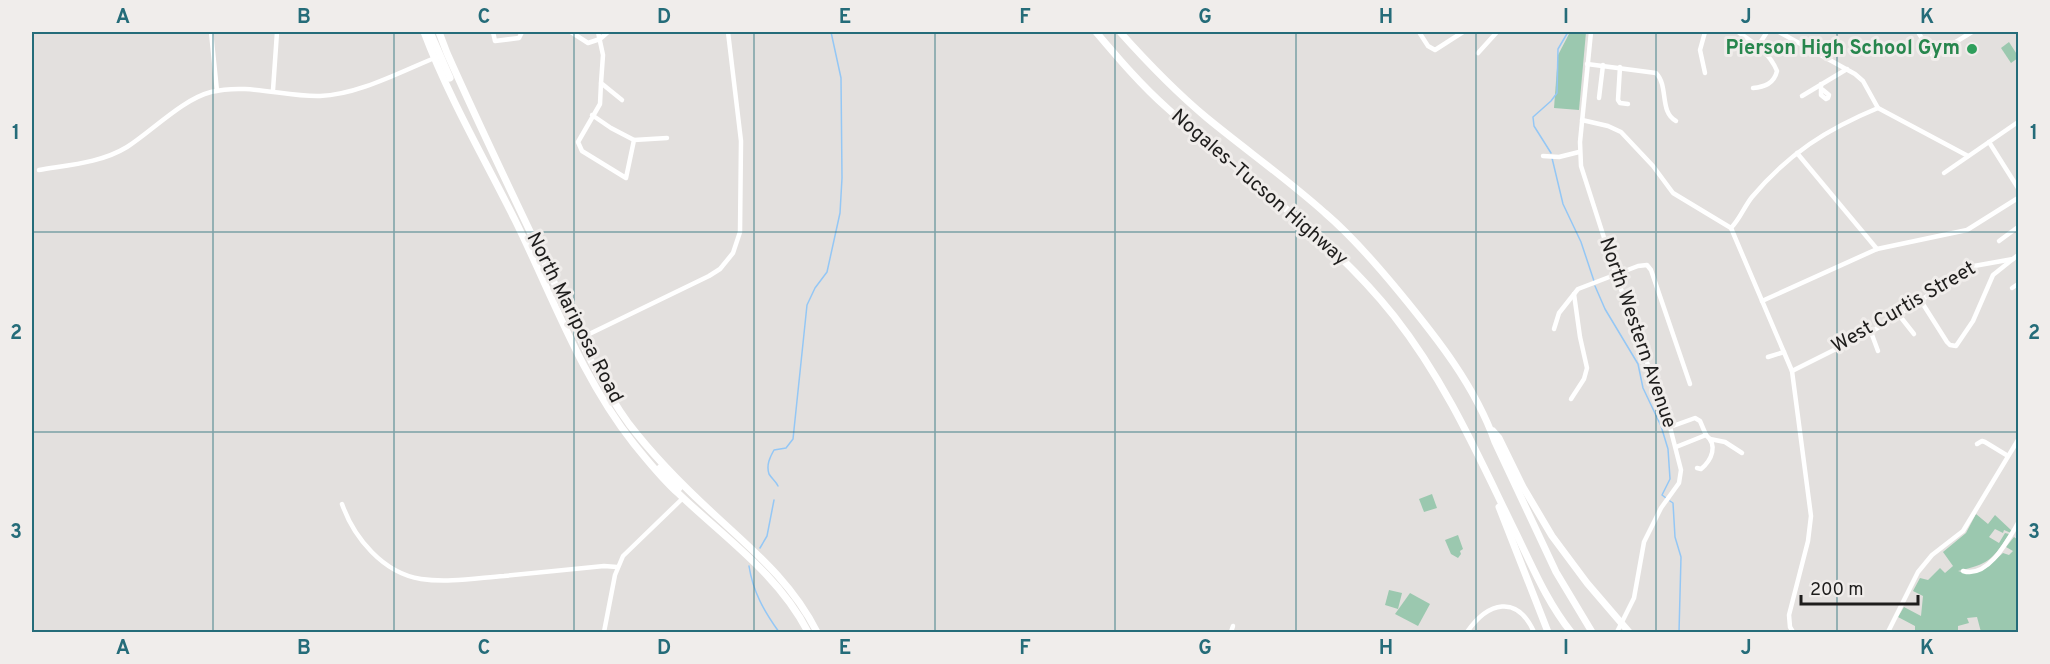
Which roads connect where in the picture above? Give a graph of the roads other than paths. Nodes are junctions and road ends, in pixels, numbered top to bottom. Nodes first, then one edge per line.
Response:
1 (211, 32) edge
2 (277, 32) edge
3 (424, 32) edge
4 (430, 32) edge
5 (439, 32) edge
6 (493, 32) edge
7 (522, 32) edge
8 (571, 32) edge
9 (598, 32) edge
10 (608, 32) edge
11 (728, 32) edge
12 (1096, 32) edge
13 (1120, 32) edge
14 (1419, 32) edge
15 (1463, 32) edge
16 (1497, 32) edge
17 (1592, 32) edge
18 (1705, 32) edge
19 (1738, 32) edge
20 (1767, 32) edge
21 (1779, 32) edge
22 (1918, 32) edge
23 (1972, 32) edge
24 (600, 39) junction
25 (1758, 46) junction
26 (1478, 53) dead end
27 (440, 55) junction
28 (1587, 64) junction
29 (1603, 65) junction
30 (1620, 67) junction
31 (1847, 69) junction
32 (1705, 73) dead end
33 (601, 83) junction
34 (1752, 88) dead end
35 (273, 90) junction
36 (217, 91) junction
37 (1802, 96) dead end
38 (1599, 98) dead end
39 (622, 100) dead end
40 (1628, 104) dead end
41 (1878, 108) junction
42 (592, 115) junction
43 (1582, 120) junction
44 (1676, 121) dead end
45 (2019, 122) edge
46 (667, 138) dead end
47 (634, 140) junction
48 (1989, 142) junction
49 (1579, 152) junction
50 (1797, 153) junction
51 (1543, 156) dead end
52 (1968, 156) junction
53 (39, 170) dead end
54 (1944, 173) dead end
55 (2019, 188) edge
56 (2019, 198) edge
57 (2019, 227) edge
58 (1731, 228) junction
59 (1999, 241) dead end
60 (1876, 249) junction
61 (2016, 257) edge
62 (1616, 275) junction
63 (542, 277) junction
64 (2019, 284) edge
65 (2012, 288) dead end
66 (1574, 293) junction
67 (1762, 301) junction
68 (1921, 301) junction
69 (1899, 315) junction
70 (1554, 329) dead end
71 (1870, 332) junction
72 (1914, 334) dead end
73 (581, 338) junction
74 (1878, 351) dead end
75 (1784, 352) junction
76 (1768, 357) dead end
77 (1792, 371) junction
78 (1690, 384) dead end
79 (613, 399) junction
80 (1571, 399) dead end
81 (606, 404) junction
82 (1670, 427) junction
83 (1491, 429) junction
84 (1706, 435) junction
85 (1710, 439) junction
86 (2019, 440) edge
87 (1977, 444) dead end
88 (1676, 447) junction
89 (1742, 453) dead end
90 (1478, 455) junction
91 (2008, 456) junction
92 (1697, 468) dead end
93 (683, 498) junction
94 (342, 504) dead end
95 (2019, 523) edge
96 (742, 544) junction
97 (617, 567) junction
98 (1963, 571) dead end
99 (1623, 624) junction
100 (1233, 626) dead end
101 (1532, 632) edge
102 (604, 633) edge
103 (808, 633) edge
104 (817, 633) edge
105 (1231, 633) edge
106 (1467, 633) edge
107 (1548, 633) edge
108 (1571, 633) edge
109 (1592, 633) edge
110 (1617, 633) edge
111 (1629, 633) edge
112 (1793, 633) edge
113 (1888, 633) edge

1 - 36 street
2 - 35 street
3 - 27 highway
4 - 27 highway
5 - 27 highway
6 - 7 street
8 - 24 street
9 - 24 street
10 - 24 street
11 - 73 street
12 - 90 highway, Nogales–Tucson Highway
13 - 83 highway, Nogales–Tucson Highway
14 - 15 street
16 - 26 street
17 - 28 street, North Western Avenue
18 - 32 street
19 - 25 street
20 - 25 street
21 - 31 street
22 - 23 street
24 - 33 street
25 - 34 street
27 - 35 street
27 - 63 highway, North Mariposa Road
27 - 73 highway, North Mariposa Road
28 - 29 street
28 - 43 street, North Western Avenue
29 - 30 street
29 - 38 street
30 - 40 street
30 - 44 street
31 - 37 street
31 - 41 street
33 - 39 street
33 - 42 street
35 - 36 street
36 - 53 street
41 - 50 street
41 - 52 street
42 - 47 street
42 - 47 street
43 - 49 street, North Western Avenue
43 - 58 street
45 - 48 street
46 - 47 street
48 - 52 street
48 - 55 street
49 - 51 street
49 - 62 street, North Western Avenue
50 - 58 street
50 - 60 street
52 - 54 street
56 - 60 street
57 - 59 street
58 - 67 street
60 - 67 street
61 - 68 street, West Curtis Street
61 - 68 street
62 - 66 street
62 - 78 street
62 - 82 street, North Western Avenue
63 - 73 highway
63 - 81 highway, North Mariposa Road
64 - 65 street
66 - 70 street
66 - 80 street
67 - 75 street
68 - 69 street, West Curtis Street
69 - 71 street, West Curtis Street
69 - 72 street
71 - 74 street
71 - 77 street, West Curtis Street
73 - 79 highway, North Mariposa Road
73 - 81 highway
75 - 76 street
75 - 77 street
77 - 112 street
79 - 93 highway
79 - 96 highway, North Mariposa Road
81 - 93 highway, North Mariposa Road
82 - 84 street
82 - 88 street, North Western Avenue
83 - 99 highway
83 - 109 highway, Nogales–Tucson Highway
84 - 85 street
84 - 88 street
85 - 89 street
85 - 92 street
86 - 91 street
87 - 91 street
88 - 99 street, North Western Avenue
90 - 107 highway
90 - 108 highway, Nogales–Tucson Highway
91 - 113 street
93 - 96 highway, North Mariposa Road
93 - 97 street
94 - 97 street
95 - 98 street
96 - 103 highway, North Mariposa Road
96 - 104 highway, North Mariposa Road
97 - 102 street
99 - 110 street, North Western Avenue
99 - 111 highway
100 - 105 street
101 - 106 street

